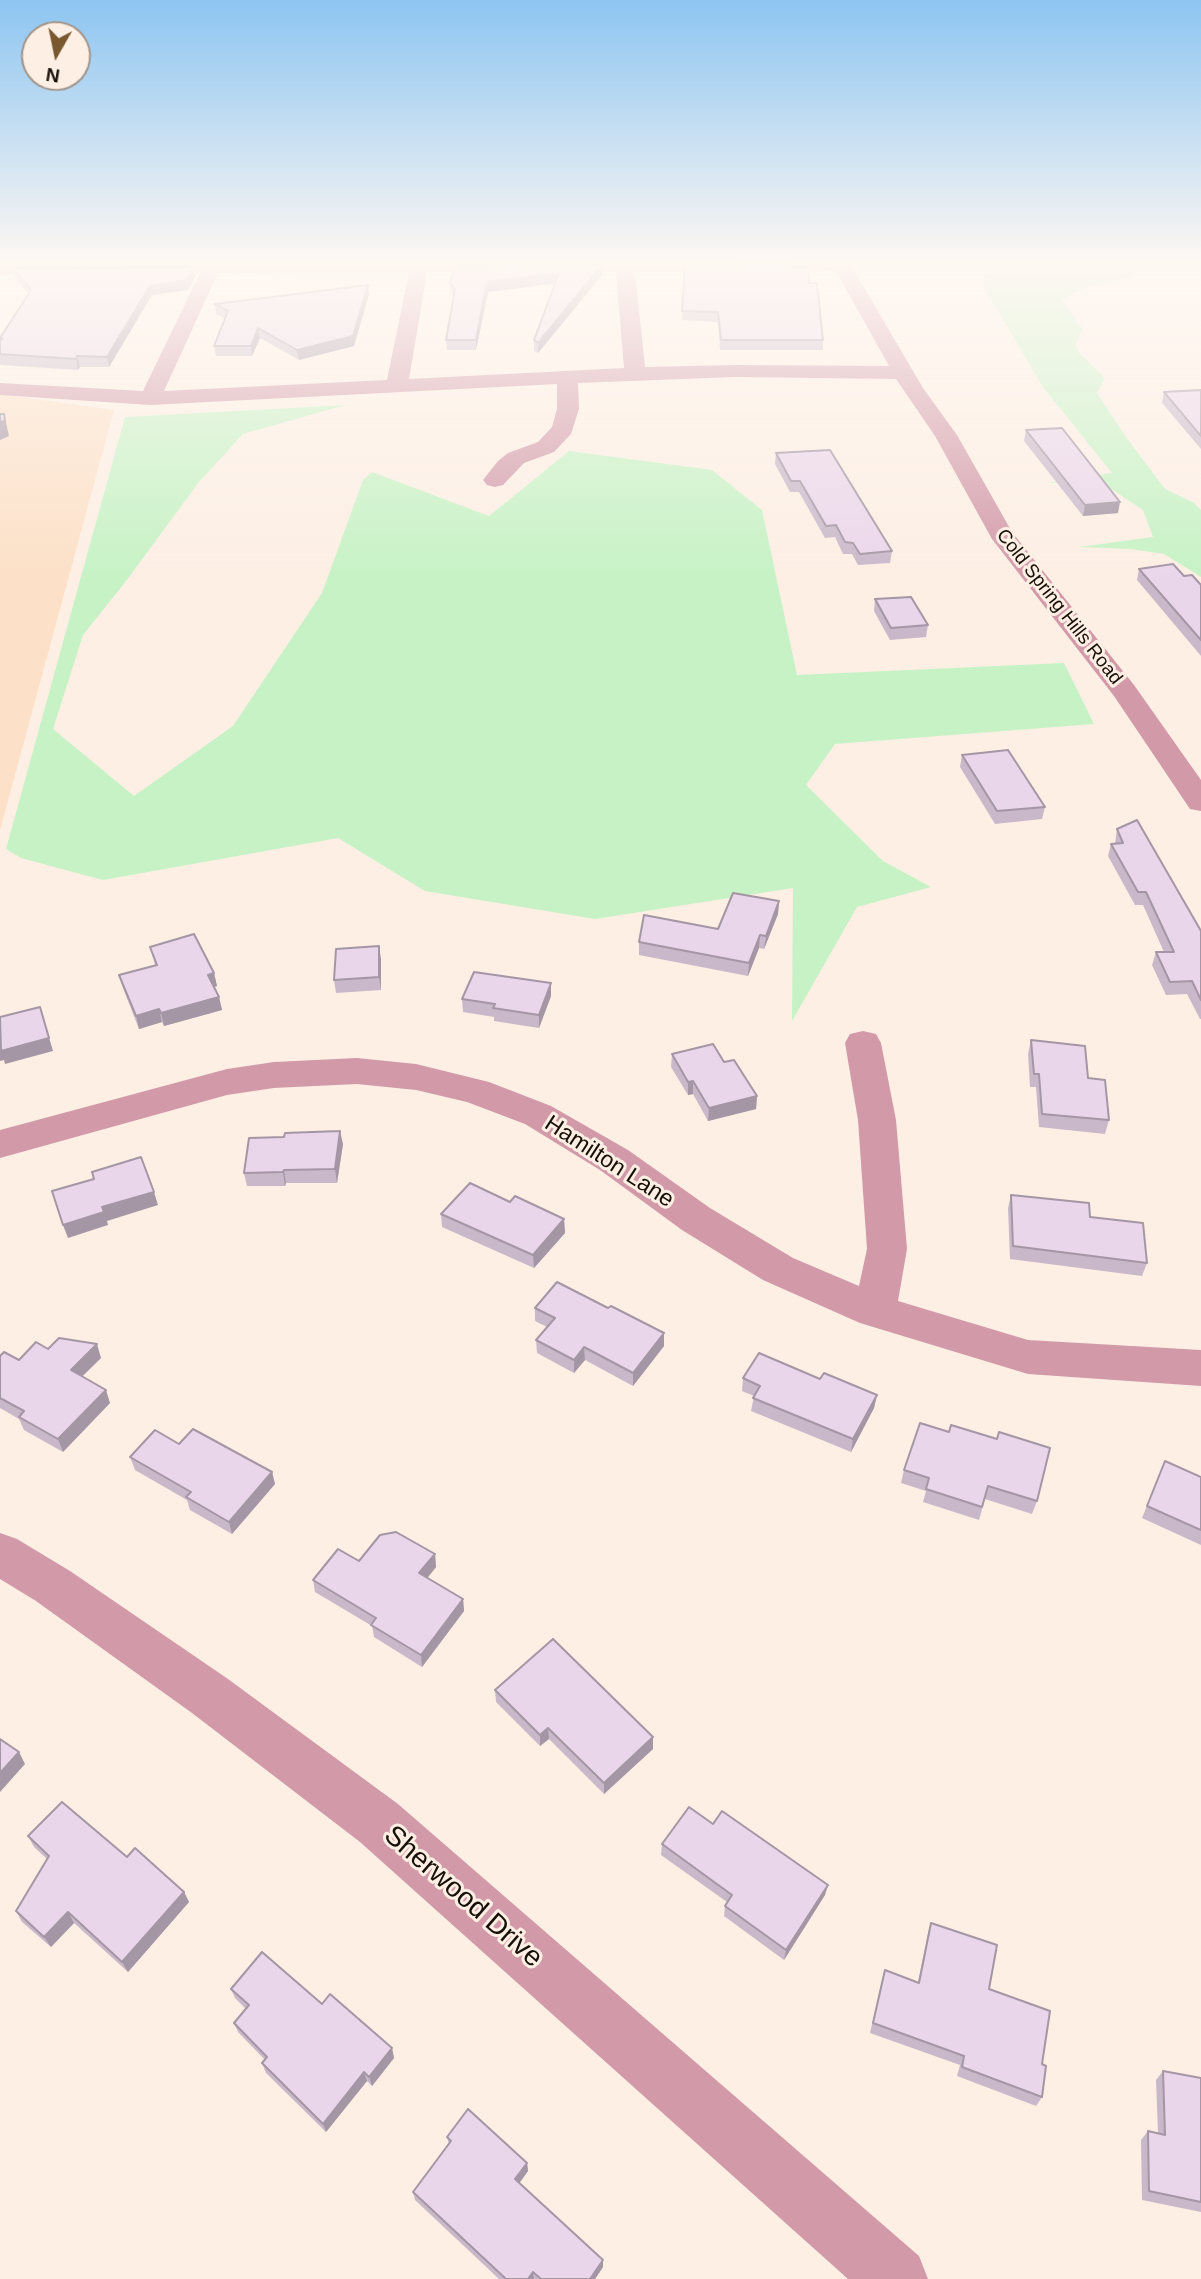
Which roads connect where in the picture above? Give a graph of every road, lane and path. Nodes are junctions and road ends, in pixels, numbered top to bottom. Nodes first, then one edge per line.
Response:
1 (164, 368) edge
2 (400, 368) edge
3 (634, 368) edge
4 (900, 368) edge
5 (903, 373) junction
6 (635, 374) junction
7 (567, 376) junction
8 (397, 384) junction
9 (0, 389) edge
10 (150, 398) junction
11 (495, 480) dead end
12 (1201, 802) edge
13 (863, 1044) dead end
14 (0, 1144) edge
15 (875, 1311) junction
16 (1201, 1368) edge
17 (0, 1554) edge
18 (896, 2279) edge

1 - 10 street
2 - 8 street
3 - 6 street
4 - 5 street, Cold Spring Hills Road
5 - 6 street
5 - 12 street, Cold Spring Hills Road
6 - 7 street
7 - 8 street
7 - 11 street
8 - 10 street
9 - 10 street
13 - 15 street
14 - 15 street, Hamilton Lane
15 - 16 street, Hamilton Lane
17 - 18 street, Sherwood Drive

